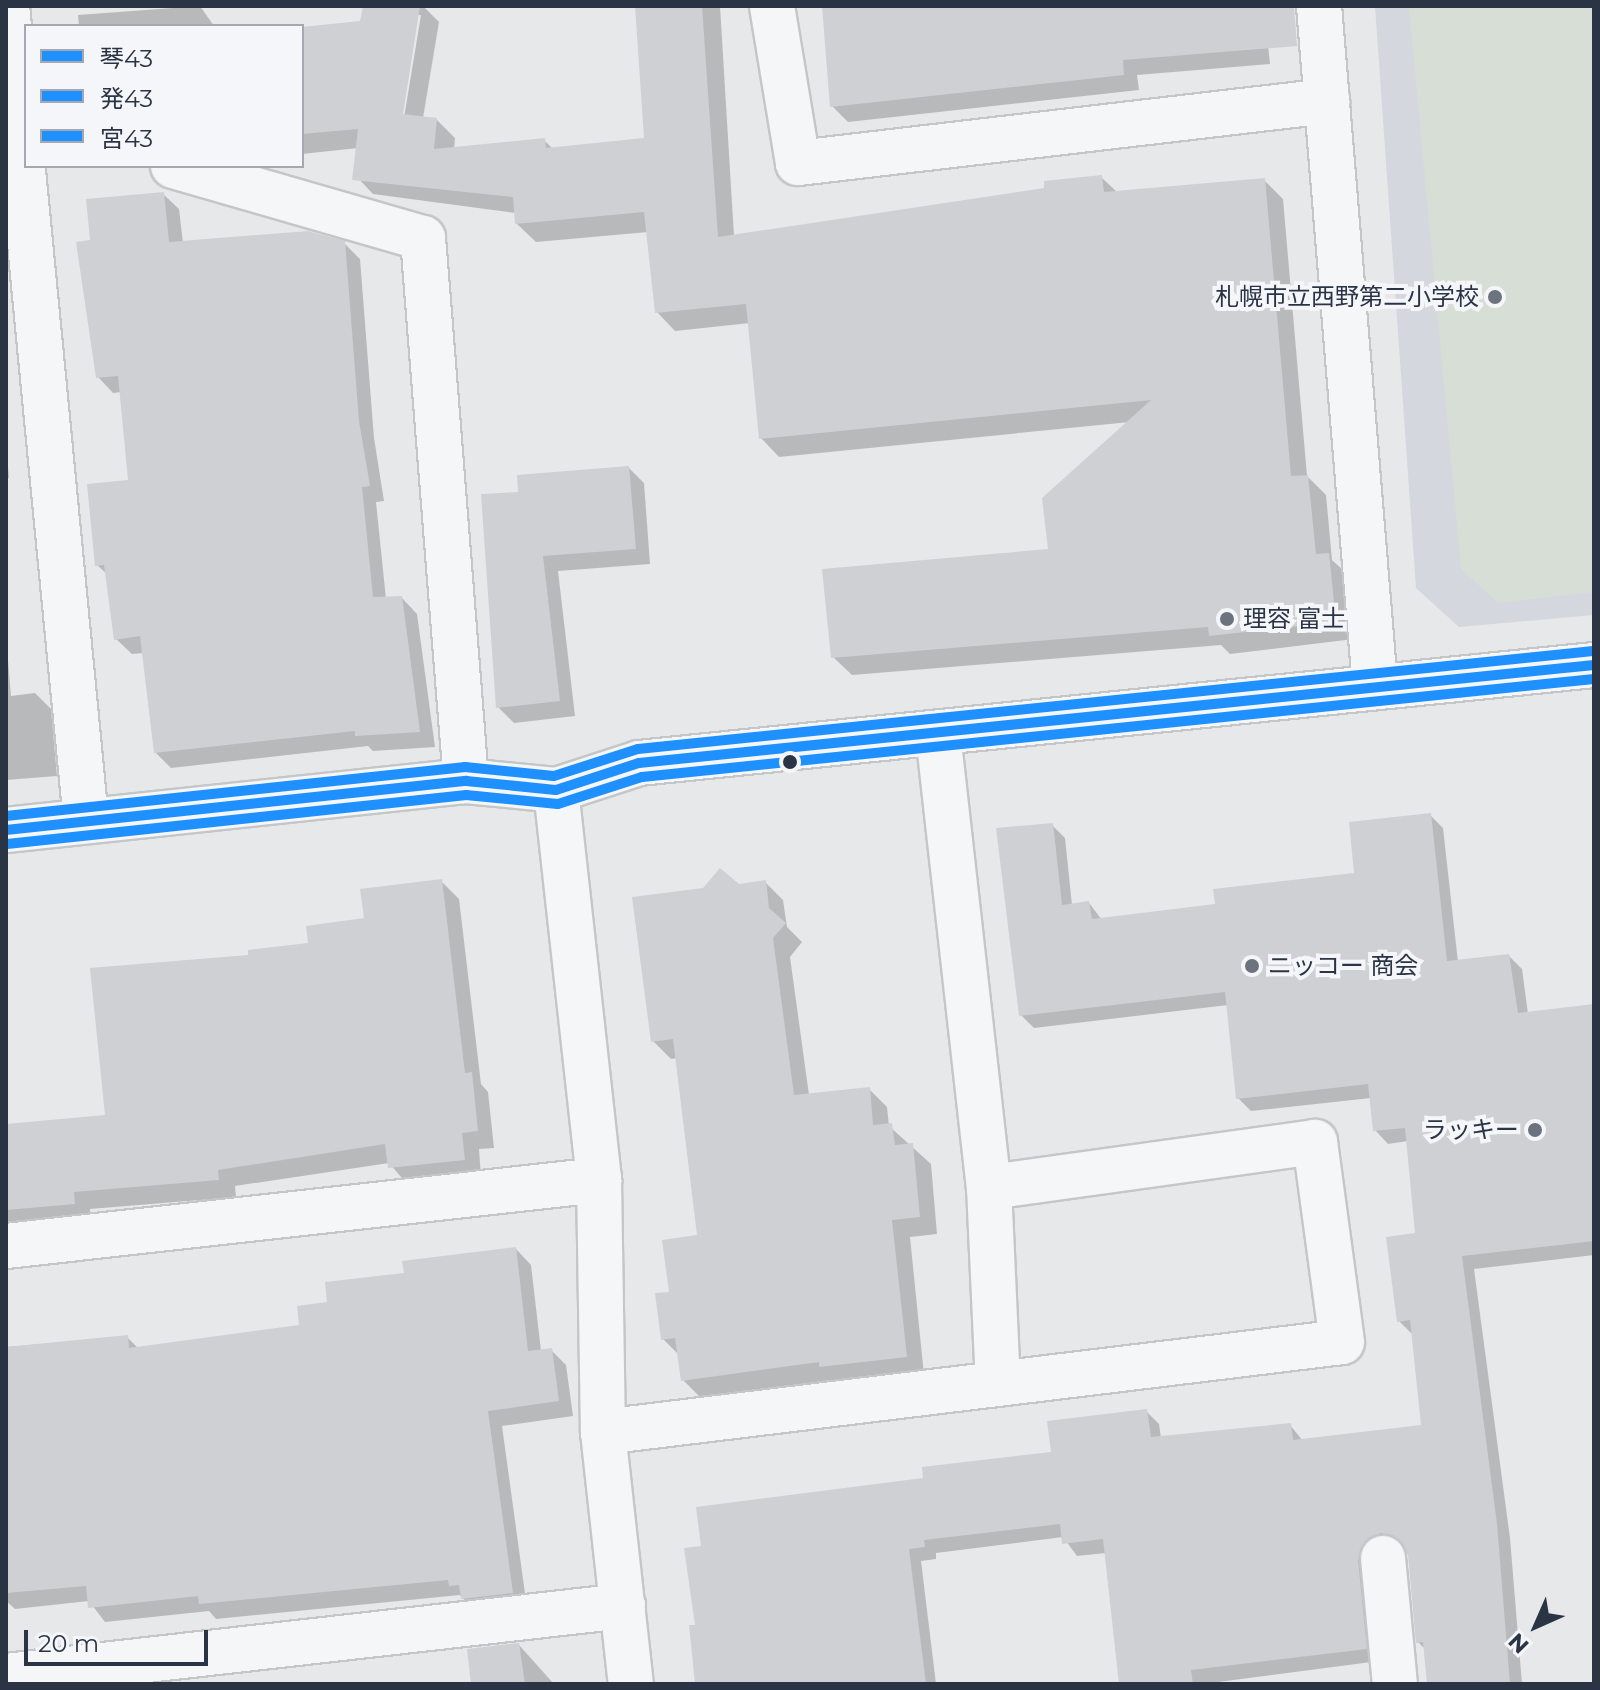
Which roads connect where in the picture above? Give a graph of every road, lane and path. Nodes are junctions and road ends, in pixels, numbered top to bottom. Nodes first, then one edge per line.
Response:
1 (7, 6) edge
2 (772, 6) edge
3 (1319, 6) edge
4 (1327, 101) junction
5 (23, 133) edge
6 (26, 168) edge
7 (180, 168) edge
8 (1594, 665) edge
9 (1375, 686) junction
10 (938, 734) junction
11 (466, 781) junction
12 (556, 790) junction
13 (86, 821) junction
14 (6, 830) edge
15 (599, 1180) junction
16 (989, 1187) junction
17 (6, 1246) edge
18 (998, 1384) junction
19 (603, 1432) junction
20 (1383, 1558) dead end
21 (623, 1606) junction
22 (6, 1676) edge
23 (631, 1684) edge
24 (1395, 1684) edge

1 - 5 street
2 - 4 street
3 - 4 street
4 - 9 street
6 - 13 street
7 - 11 street
8 - 9 street
9 - 10 street
10 - 12 street
10 - 16 street
11 - 12 street
11 - 13 street
12 - 15 street
13 - 14 street
15 - 17 street
15 - 19 street
16 - 18 street
16 - 18 street
18 - 19 street
19 - 21 street
20 - 24 street
21 - 22 street
21 - 23 street

